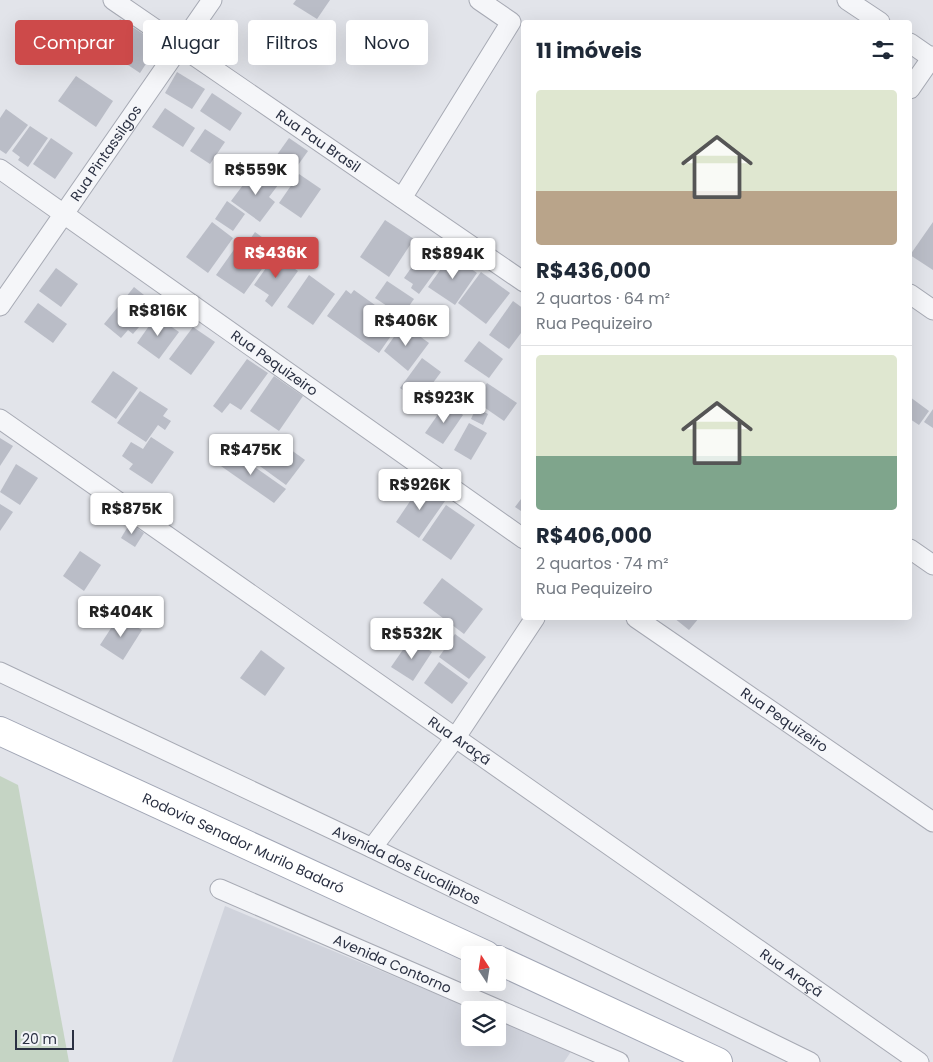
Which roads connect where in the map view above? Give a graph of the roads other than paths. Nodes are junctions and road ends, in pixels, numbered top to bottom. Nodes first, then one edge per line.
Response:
1 (113, 0) edge
2 (212, 0) edge
3 (479, 0) edge
4 (847, 0) edge
5 (199, 20) edge
6 (877, 20) edge
7 (143, 21) edge
8 (912, 44) edge
9 (933, 58) edge
10 (168, 65) edge
11 (207, 65) edge
12 (912, 86) edge
13 (0, 170) edge
14 (402, 198) junction
15 (64, 214) junction
16 (521, 280) edge
17 (912, 295) edge
18 (0, 306) edge
19 (933, 310) edge
20 (0, 419) edge
21 (521, 537) edge
22 (912, 550) edge
23 (933, 565) edge
24 (534, 620) edge
25 (639, 620) edge
26 (0, 672) edge
27 (0, 731) edge
28 (456, 738) junction
29 (933, 822) edge
30 (372, 848) junction
31 (220, 889) dead end
32 (466, 946) edge
33 (506, 964) edge
34 (596, 1057) edge
35 (618, 1062) edge
36 (718, 1062) edge
37 (810, 1062) edge
38 (919, 1062) edge

1 - 7 street, Rua Pau Brasil
2 - 5 street, Rua Pintassilgos
3 - 14 street
4 - 6 street
8 - 9 street
9 - 12 street
10 - 15 street, Rua Pintassilgos
11 - 14 street, Rua Pau Brasil
13 - 15 street, Rua Pequizeiro
14 - 16 street, Rua Pau Brasil
15 - 18 street, Rua Pintassilgos
15 - 21 street, Rua Pequizeiro
17 - 19 street
20 - 28 street, Rua Araçá
22 - 23 street
24 - 28 street
25 - 29 street, Rua Pequizeiro
26 - 30 street, Avenida dos Eucaliptos
27 - 32 main road, Rodovia Senador Murilo Badaró
28 - 30 street
28 - 38 street, Rua Araçá
30 - 37 street, Avenida dos Eucaliptos
31 - 34 street, Avenida Contorno
33 - 36 main road
34 - 35 street, Avenida Contorno

